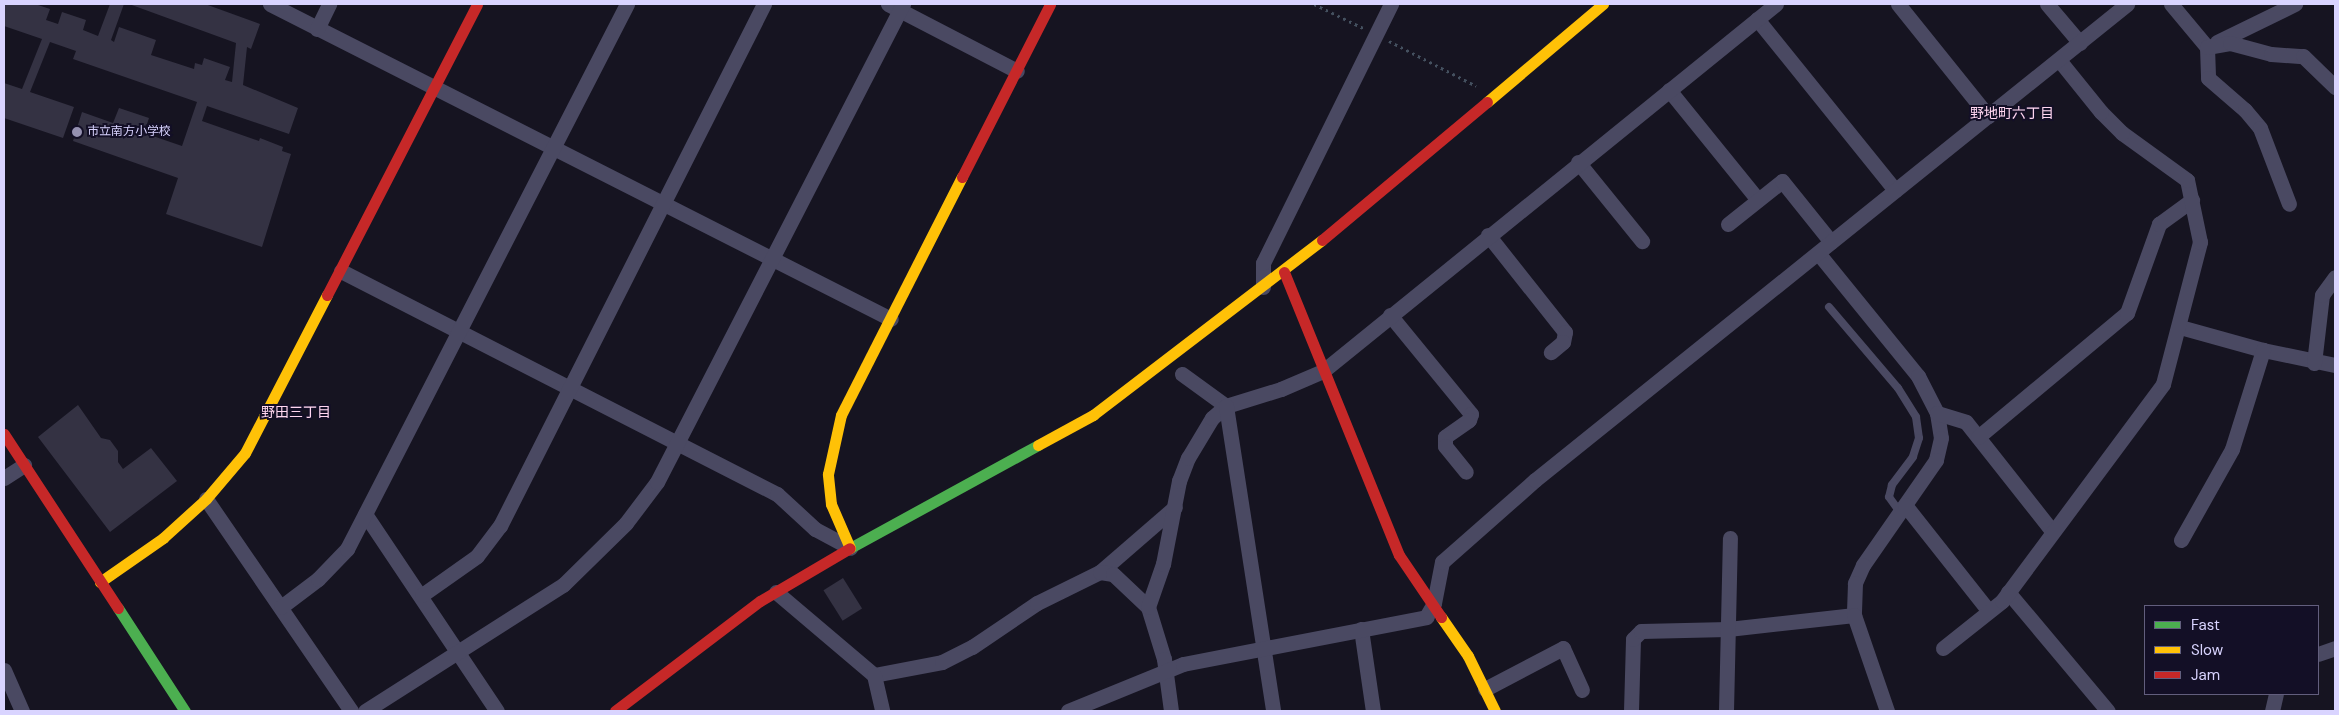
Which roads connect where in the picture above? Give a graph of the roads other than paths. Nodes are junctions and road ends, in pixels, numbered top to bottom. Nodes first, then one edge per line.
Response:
1 (270, 4) edge
2 (329, 4) edge
3 (478, 4) edge
4 (627, 4) edge
5 (764, 4) edge
6 (1050, 4) edge
7 (1390, 4) edge
8 (1603, 4) edge
9 (1776, 4) edge
10 (1898, 4) edge
11 (2047, 4) edge
12 (2127, 4) edge
13 (2171, 4) edge
14 (2295, 4) edge
15 (897, 6) edge
16 (1757, 19) junction
17 (317, 29) junction
18 (2080, 43) junction
19 (2207, 47) junction
20 (2059, 60) junction
21 (1017, 71) junction
22 (2335, 87) edge
23 (434, 89) junction
24 (1669, 90) junction
25 (1988, 116) junction
26 (553, 148) junction
27 (1578, 162) junction
28 (1895, 190) junction
29 (1758, 200) junction
30 (2192, 200) junction
31 (662, 203) junction
32 (2290, 204) dead end
33 (1728, 224) dead end
34 (1488, 235) junction
35 (1642, 241) dead end
36 (1831, 242) junction
37 (1818, 253) junction
38 (770, 260) junction
39 (341, 271) junction
40 (1284, 272) junction
41 (2335, 277) edge
42 (1264, 286) junction
43 (1829, 307) dead end
44 (1390, 315) junction
45 (891, 319) junction
46 (2180, 327) junction
47 (459, 333) junction
48 (2263, 350) junction
49 (1551, 352) dead end
50 (2314, 363) junction
51 (2335, 365) edge
52 (1323, 371) junction
53 (1182, 374) dead end
54 (567, 388) junction
55 (1226, 406) junction
56 (1937, 413) junction
57 (4, 434) edge
58 (1978, 436) junction
59 (678, 445) junction
60 (24, 465) junction
61 (1466, 472) dead end
62 (4, 478) edge
63 (206, 499) junction
64 (1175, 507) junction
65 (1903, 509) junction
66 (366, 514) junction
67 (2052, 531) junction
68 (1730, 538) dead end
69 (2181, 540) dead end
70 (850, 548) junction
71 (1100, 572) junction
72 (100, 582) junction
73 (776, 592) junction
74 (2008, 592) junction
75 (422, 596) junction
76 (1434, 603) junction
77 (281, 607) junction
78 (1148, 607) junction
79 (1988, 610) junction
80 (1854, 615) junction
81 (1361, 629) junction
82 (1728, 630) junction
83 (1263, 648) junction
84 (1944, 648) dead end
85 (2335, 648) edge
86 (459, 653) junction
87 (2319, 654) edge
88 (4, 670) edge
89 (1165, 671) junction
90 (874, 675) junction
91 (1485, 690) junction
92 (1582, 690) dead end
93 (2276, 695) edge
94 (22, 711) edge
95 (185, 711) edge
96 (352, 711) edge
97 (365, 711) edge
98 (497, 711) edge
99 (615, 711) edge
100 (882, 711) edge
101 (1068, 711) edge
102 (1171, 711) edge
103 (1273, 711) edge
104 (1373, 711) edge
105 (1495, 711) edge
106 (1631, 711) edge
107 (1726, 711) edge
108 (1882, 711) edge
109 (2108, 711) edge
110 (2272, 711) edge

1 - 17 street
2 - 17 street
3 - 23 street
4 - 26 street
5 - 31 street
6 - 21 street
7 - 42 street
8 - 40 street
9 - 16 street
10 - 25 street
11 - 18 street
12 - 18 street
13 - 19 street
14 - 19 street
15 - 21 street
15 - 38 street
16 - 24 street
16 - 28 street
17 - 23 street
18 - 20 street
19 - 22 street
19 - 32 street
20 - 25 street
20 - 30 street
21 - 45 street
23 - 26 street
23 - 39 street
24 - 27 street
24 - 29 street
25 - 28 street
26 - 31 street
26 - 47 street
27 - 34 street
27 - 35 street
28 - 36 street
29 - 33 street
29 - 36 street
30 - 46 street
30 - 58 street
31 - 38 street
31 - 54 street
34 - 44 street
34 - 49 street
36 - 37 street
37 - 56 street
37 - 76 street
38 - 45 street
38 - 59 street
39 - 47 street
39 - 63 street
40 - 42 street
40 - 52 street
41 - 50 street
42 - 70 street
43 - 65 lane
44 - 52 street
44 - 61 street
45 - 70 street
46 - 48 street
46 - 67 street
47 - 54 street
47 - 66 street
48 - 50 street
48 - 69 street
50 - 51 street
52 - 55 street
52 - 76 street
53 - 55 street
54 - 59 street
54 - 75 street
55 - 64 street
55 - 83 street
56 - 58 street
56 - 65 street
57 - 60 street
58 - 67 street
59 - 70 street
59 - 86 street
60 - 62 street
60 - 72 street
63 - 72 street
63 - 77 street
64 - 71 street
64 - 78 street
65 - 79 street
65 - 80 street
66 - 75 street
66 - 77 street
67 - 74 street
68 - 82 street
70 - 73 street
71 - 78 street
71 - 90 street
72 - 95 street
73 - 90 street
73 - 99 street
74 - 79 street
74 - 109 street
75 - 86 street
76 - 81 street
76 - 91 street
77 - 96 street
78 - 89 street
79 - 84 street
80 - 82 street
80 - 108 street
81 - 83 street
81 - 104 street
82 - 106 street
82 - 107 street
83 - 89 street
83 - 103 street
85 - 87 street
86 - 97 street
86 - 98 street
88 - 94 street
89 - 101 street
89 - 102 street
90 - 100 street
91 - 92 street
91 - 105 street
93 - 110 street

